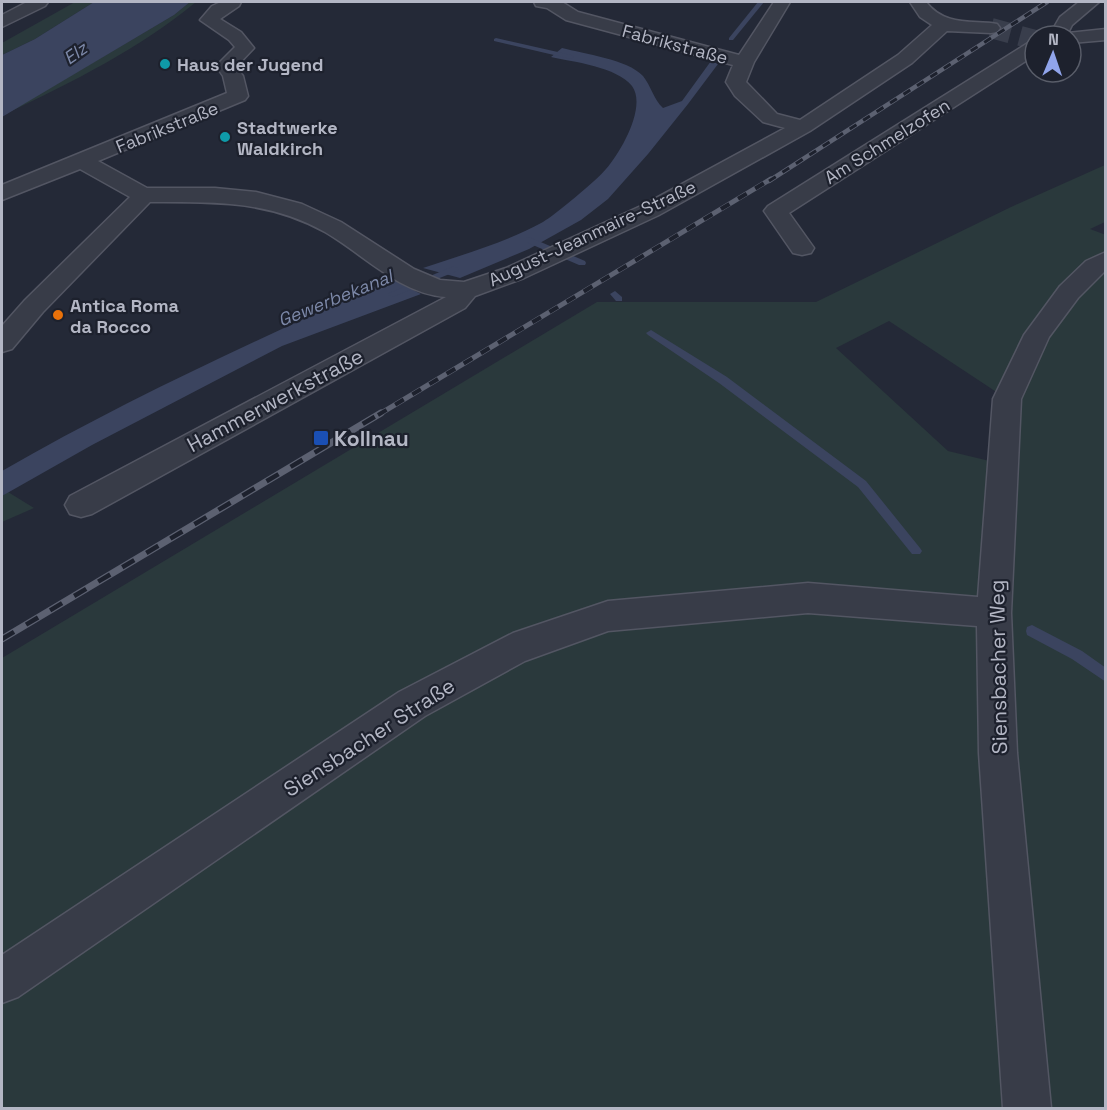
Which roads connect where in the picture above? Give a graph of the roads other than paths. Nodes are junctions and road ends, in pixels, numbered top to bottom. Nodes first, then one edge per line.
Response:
1 (39, 2) edge
2 (233, 2) edge
3 (549, 2) edge
4 (782, 2) edge
5 (918, 2) edge
6 (1090, 2) edge
7 (2, 22) edge
8 (1064, 24) edge
9 (943, 25) junction
10 (991, 28) tunnel mouth
11 (1106, 34) edge
12 (1083, 37) edge
13 (1023, 55) edge
14 (744, 62) junction
15 (803, 128) junction
16 (82, 161) junction
17 (2, 193) edge
18 (143, 195) junction
19 (802, 248) dead end
20 (1106, 259) edge
21 (466, 290) junction
22 (2, 343) edge
23 (81, 505) dead end
24 (994, 613) junction
25 (2, 981) edge
26 (1027, 1108) edge

1 - 7 street
2 - 16 street, Fabrikstraße
3 - 14 street, Fabrikstraße
4 - 14 street
5 - 9 street
6 - 8 street
9 - 10 street
9 - 15 street, August-Jeanmaire-Straße
11 - 12 street
13 - 19 street, Am Schmelzofen
14 - 15 street, Fabrikstraße
15 - 21 street, August-Jeanmaire-Straße
16 - 17 street, Fabrikstraße
16 - 18 street, August-Jeanmaire-Straße
18 - 21 street, August-Jeanmaire-Straße
18 - 22 street
20 - 24 street, Siensbacher Weg
21 - 23 street, Hammerwerkstraße
24 - 25 street, Siensbacher Straße
24 - 26 street, Siensbacher Weg

